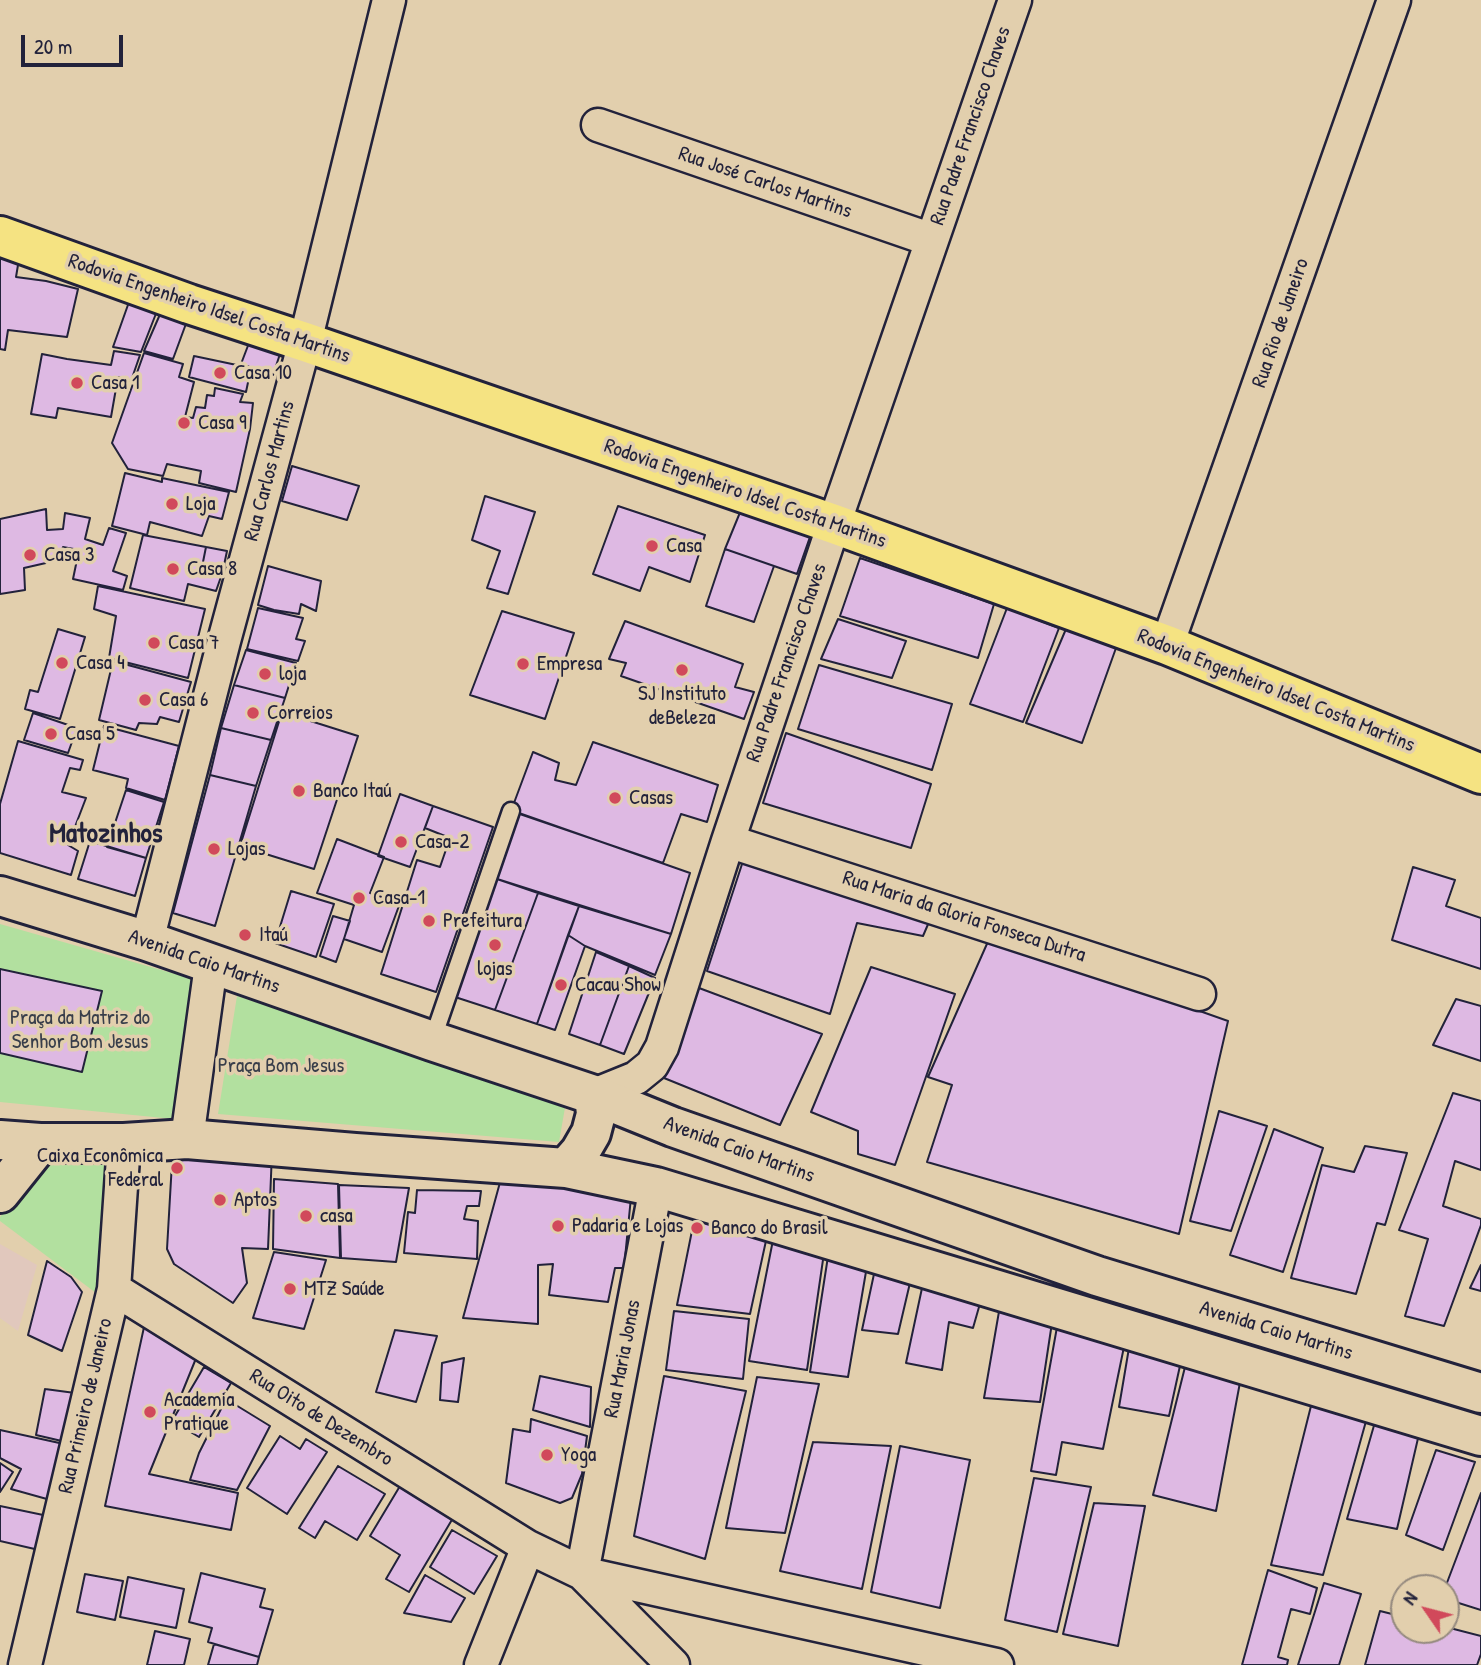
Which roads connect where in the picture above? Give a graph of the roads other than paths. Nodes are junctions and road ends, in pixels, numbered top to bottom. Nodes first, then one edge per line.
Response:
1 (389, 0) edge
2 (1014, 0) edge
3 (1394, 0) edge
4 (598, 125) dead end
5 (0, 236) edge
6 (932, 240) junction
7 (305, 342) junction
8 (834, 524) junction
9 (1167, 645) junction
10 (1481, 774) edge
11 (511, 811) dead end
12 (728, 841) junction
13 (0, 896) edge
14 (147, 941) junction
15 (211, 965) junction
16 (1199, 994) dead end
17 (432, 1041) junction
18 (594, 1095) junction
19 (187, 1139) junction
20 (0, 1140) edge
21 (40, 1143) junction
22 (124, 1143) junction
23 (566, 1168) junction
24 (656, 1186) junction
25 (0, 1193) edge
26 (114, 1289) junction
27 (1481, 1394) edge
28 (1481, 1436) edge
29 (528, 1547) junction
30 (582, 1573) junction
31 (26, 1665) edge
32 (481, 1665) edge
33 (673, 1665) edge
34 (997, 1665) edge

1 - 7 street, Rua Carlos Martins
2 - 6 street, Rua Padre Francisco Chaves
3 - 9 street, Rua Rio de Janeiro
4 - 6 street, Rua José Carlos Martins
5 - 7 highway, Rodovia Engenheiro Idsel Costa Martins
6 - 8 street, Rua Padre Francisco Chaves
7 - 8 highway, Rodovia Engenheiro Idsel Costa Martins
7 - 14 street, Rua Carlos Martins
8 - 9 highway, Rodovia Engenheiro Idsel Costa Martins
8 - 12 street, Rua Padre Francisco Chaves
9 - 10 highway, Rodovia Engenheiro Idsel Costa Martins
11 - 17 lane
12 - 16 street, Rua Maria da Gloria Fonseca Dutra
12 - 18 street, Rua Padre Francisco Chaves
13 - 14 main road, Avenida Caio Martins
14 - 15 main road, Avenida Caio Martins
15 - 17 main road, Avenida Caio Martins
15 - 19 street
17 - 18 main road, Avenida Caio Martins
18 - 23 main road
18 - 27 main road, Avenida Caio Martins
19 - 22 main road, Avenida Caio Martins
19 - 23 main road, Avenida Caio Martins
20 - 21 main road, Avenida Caio Martins
21 - 22 main road, Avenida Caio Martins
21 - 25 main road
22 - 26 street, Rua Primeiro de Janeiro
23 - 24 main road, Avenida Caio Martins
24 - 28 main road, Avenida Caio Martins
24 - 30 street, Rua Maria Jonas
26 - 29 street, Rua Oito de Dezembro
26 - 31 street, Rua Primeiro de Janeiro
29 - 30 street, Rua Oito de Dezembro
29 - 32 street
30 - 33 street
30 - 34 street

